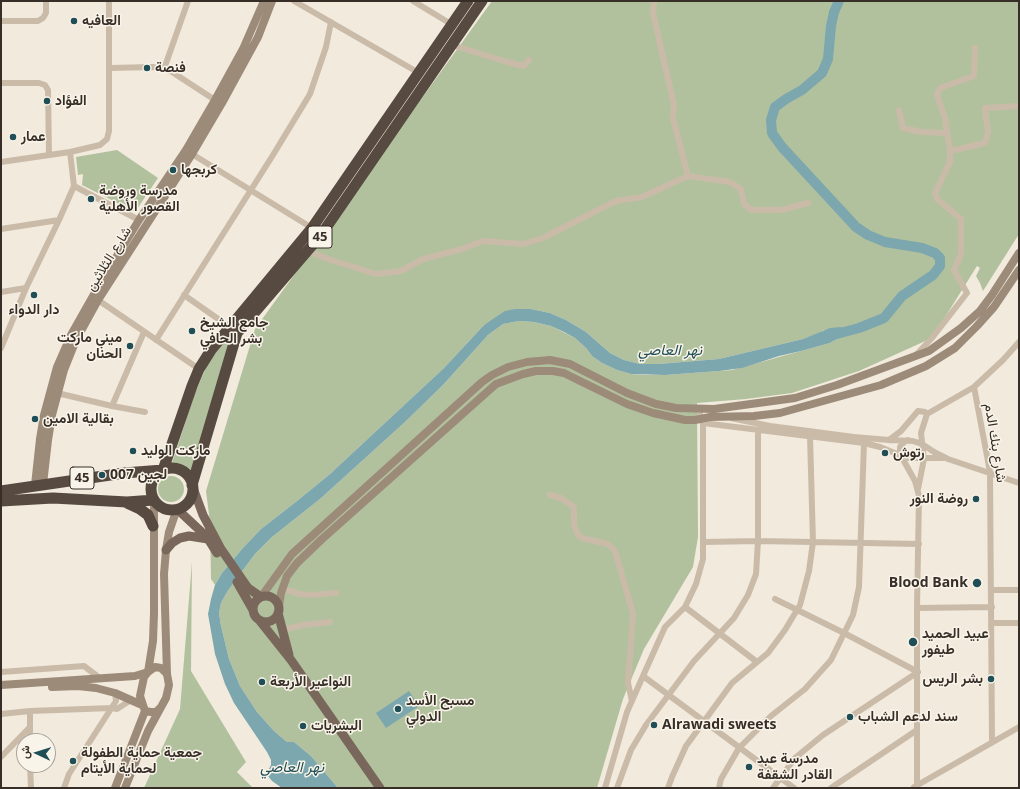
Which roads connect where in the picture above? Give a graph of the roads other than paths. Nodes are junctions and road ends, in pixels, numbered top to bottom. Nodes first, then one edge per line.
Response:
1 (46, 1) edge
2 (109, 1) edge
3 (188, 1) edge
4 (264, 1) edge
5 (272, 1) edge
6 (294, 1) edge
7 (414, 1) edge
8 (468, 1) edge
9 (482, 1) edge
10 (654, 1) edge
11 (1, 21) edge
12 (331, 22) junction
13 (451, 24) junction
14 (452, 45) junction
15 (975, 48) dead end
16 (529, 60) dead end
17 (239, 65) junction
18 (110, 68) junction
19 (164, 69) junction
20 (419, 73) junction
21 (1, 83) edge
22 (215, 100) junction
23 (1019, 106) edge
24 (899, 110) dead end
25 (947, 133) junction
26 (950, 151) junction
27 (70, 152) junction
28 (192, 154) junction
29 (49, 155) junction
30 (1, 162) edge
31 (688, 176) junction
32 (74, 186) junction
33 (252, 189) junction
34 (808, 203) dead end
35 (60, 220) junction
36 (139, 220) junction
37 (312, 228) junction
38 (1, 229) edge
39 (307, 252) junction
40 (1019, 253) edge
41 (1019, 270) edge
42 (104, 284) junction
43 (26, 288) junction
44 (1, 292) edge
45 (184, 296) junction
46 (98, 300) junction
47 (234, 330) junction
48 (144, 332) junction
49 (156, 340) junction
50 (1019, 342) edge
51 (1, 348) edge
52 (914, 357) junction
53 (199, 369) junction
54 (974, 387) junction
55 (57, 393) junction
56 (112, 406) junction
57 (724, 409) junction
58 (700, 410) junction
59 (145, 412) dead end
60 (927, 414) junction
61 (764, 415) junction
62 (728, 416) junction
63 (702, 421) junction
64 (760, 427) junction
65 (810, 436) junction
66 (889, 440) junction
67 (908, 440) junction
68 (864, 443) junction
69 (922, 444) junction
70 (901, 457) junction
71 (924, 459) junction
72 (948, 459) junction
73 (164, 470) junction
74 (990, 472) junction
75 (1019, 483) edge
76 (39, 484) junction
77 (192, 485) junction
78 (918, 489) junction
79 (1, 490) edge
80 (550, 495) dead end
81 (154, 500) junction
82 (1, 501) edge
83 (126, 502) junction
84 (177, 509) junction
85 (153, 526) junction
86 (208, 539) junction
87 (758, 541) junction
88 (704, 542) junction
89 (813, 542) junction
90 (861, 543) junction
91 (919, 544) junction
92 (166, 550) junction
93 (221, 554) junction
94 (283, 589) junction
95 (246, 590) junction
96 (992, 590) junction
97 (1019, 590) edge
98 (336, 593) dead end
99 (261, 597) junction
100 (775, 599) dead end
101 (684, 607) junction
102 (992, 607) junction
103 (917, 608) junction
104 (797, 609) junction
105 (253, 610) junction
106 (278, 610) junction
107 (260, 621) junction
108 (330, 622) dead end
109 (992, 623) junction
110 (1019, 623) edge
111 (282, 630) junction
112 (720, 633) junction
113 (844, 633) junction
114 (291, 660) junction
115 (757, 662) junction
116 (1, 672) edge
117 (148, 672) junction
118 (918, 672) junction
119 (167, 674) junction
120 (642, 676) junction
121 (101, 679) junction
122 (1, 685) edge
123 (1, 690) edge
124 (115, 693) junction
125 (669, 695) junction
126 (131, 700) junction
127 (632, 701) junction
128 (161, 707) junction
129 (112, 708) junction
130 (144, 708) junction
131 (30, 711) junction
132 (1, 714) edge
133 (705, 722) junction
134 (30, 727) junction
135 (1019, 727) edge
136 (917, 730) junction
137 (30, 733) edge
138 (992, 742) junction
139 (740, 748) junction
140 (1, 757) edge
141 (30, 773) edge
142 (780, 778) junction
143 (915, 787) edge
144 (31, 788) edge
145 (64, 788) edge
146 (115, 788) edge
147 (125, 788) edge
148 (380, 788) edge
149 (605, 788) edge
150 (617, 788) edge
151 (668, 788) edge
152 (719, 788) edge
153 (773, 788) edge
154 (794, 788) edge
155 (831, 788) edge

1 - 11 street
2 - 18 street
3 - 19 street
4 - 17 main road
5 - 17 main road, شارع الثلاثين
6 - 12 street
7 - 13 street
8 - 13 highway, 45
9 - 14 highway, 45
10 - 31 street
12 - 20 street
12 - 33 street
13 - 20 highway, 45
14 - 16 street
14 - 39 highway, 45
15 - 25 street
17 - 22 main road
17 - 28 main road, شارع الثلاثين
18 - 19 street
18 - 27 street
19 - 22 street
20 - 37 highway, 45
21 - 29 street
22 - 36 main road
23 - 26 street
24 - 25 street
25 - 26 street
26 - 52 street
27 - 29 street
27 - 32 street
28 - 33 street
28 - 42 main road, شارع الثلاثين
29 - 30 street
31 - 34 street
31 - 39 street
32 - 35 street
32 - 36 street
33 - 37 street
33 - 45 street
35 - 38 street
35 - 43 street
36 - 42 main road
37 - 47 highway, 45
39 - 47 highway, 45
40 - 52 main road
41 - 61 main road
42 - 46 main road, شارع الثلاثين
42 - 76 main road
43 - 44 street
43 - 51 street
45 - 47 street
45 - 49 street
46 - 48 street
46 - 55 main road, شارع الثلاثين
47 - 53 highway, 45
47 - 77 highway, 45
48 - 49 street
48 - 56 street
49 - 53 street
50 - 54 street
52 - 57 main road
53 - 73 highway, 45
54 - 60 street
54 - 74 street, شارع بنك الدم
55 - 56 street
55 - 76 main road, شارع الثلاثين
56 - 59 street
57 - 58 main road
57 - 62 street
58 - 63 street
58 - 99 main road
60 - 66 street
60 - 69 street
61 - 62 main road
61 - 64 main road
62 - 63 main road
62 - 64 street
63 - 64 street
63 - 88 street
63 - 94 main road
64 - 65 street
64 - 66 street
64 - 87 street
65 - 68 street
65 - 89 street
66 - 67 street
67 - 69 street
67 - 70 street
68 - 70 street
68 - 90 street
69 - 71 street
69 - 72 street
70 - 71 street
70 - 78 street
71 - 72 street
71 - 78 street
72 - 74 street
73 - 76 highway, 45
73 - 77 highway
73 - 81 highway
74 - 75 street
74 - 96 street, شارع بنك الدم
76 - 79 highway, 45
77 - 84 highway
77 - 93 main road
78 - 91 street
80 - 127 street
81 - 83 highway, 45
81 - 84 highway
81 - 85 main road
82 - 83 highway, 45
83 - 85 highway
84 - 86 main road
84 - 92 main road
85 - 117 main road
86 - 92 main road
86 - 93 main road
87 - 88 street
87 - 89 street
87 - 112 street
88 - 101 street
89 - 90 street
89 - 104 street
90 - 91 street
90 - 113 street
91 - 103 street
92 - 119 main road
93 - 95 main road
94 - 98 street
94 - 106 main road
95 - 99 main road
95 - 105 main road
96 - 97 street
96 - 102 street, شارع بنك الدم
99 - 105 main road
99 - 106 main road
100 - 104 street
101 - 112 street
101 - 120 street
102 - 103 street
102 - 109 street, شارع بنك الدم
103 - 118 street
104 - 113 street
104 - 115 street
105 - 107 main road
106 - 107 main road
106 - 111 main road
107 - 114 main road
108 - 111 street
109 - 110 street
109 - 138 street, شارع بنك الدم
111 - 114 main road
112 - 115 street
112 - 125 street
113 - 118 street
113 - 139 street
114 - 148 main road
115 - 133 street
116 - 121 street
117 - 119 main road
117 - 121 main road
117 - 130 main road
118 - 136 street
118 - 142 street
119 - 128 main road
120 - 125 street
120 - 127 street
121 - 122 main road
123 - 124 main road
124 - 126 main road
124 - 129 street
125 - 133 street
125 - 150 street
126 - 129 street
126 - 130 main road
127 - 149 street
128 - 130 main road
128 - 147 main road
129 - 131 street
129 - 145 street
130 - 146 main road
131 - 132 street
131 - 134 street
133 - 139 street
133 - 151 street
134 - 137 street
134 - 140 street
135 - 138 street
136 - 143 street
136 - 155 street
138 - 143 street
139 - 142 street
139 - 152 street
141 - 144 street
142 - 153 street
142 - 154 street

